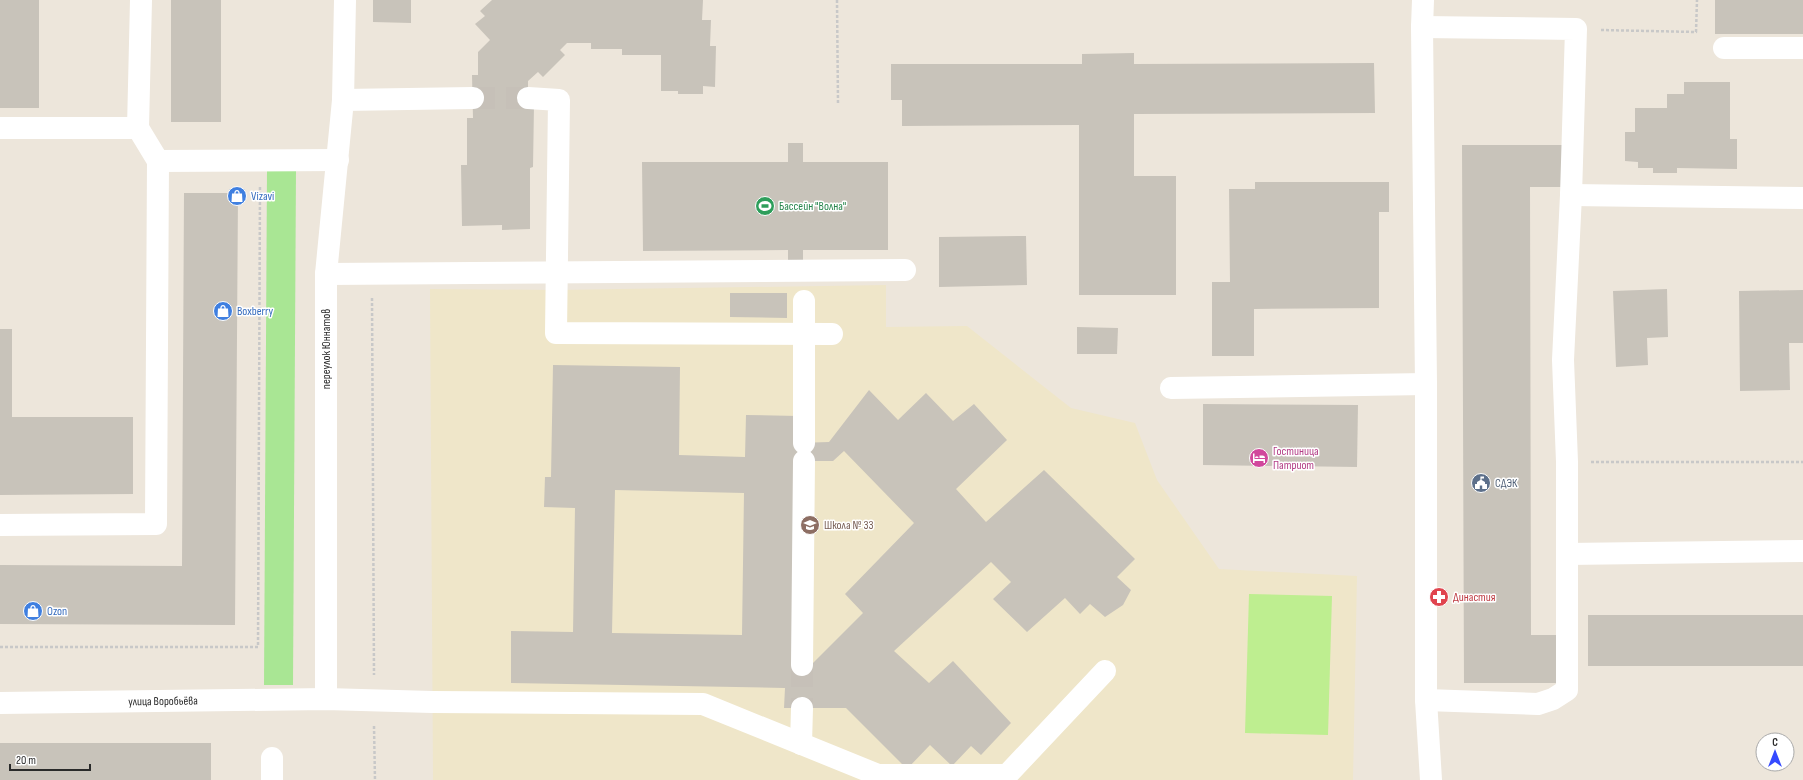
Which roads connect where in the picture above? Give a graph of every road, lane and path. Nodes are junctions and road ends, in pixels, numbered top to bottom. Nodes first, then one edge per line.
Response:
1 (141, 0) edge
2 (345, 0) edge
3 (837, 0) edge
4 (1424, 0) edge
5 (1697, 0) edge
6 (1422, 26) junction
7 (1576, 29) junction
8 (1724, 48) dead end
9 (1803, 48) edge
10 (473, 98) tunnel mouth
11 (528, 98) tunnel mouth
12 (343, 100) junction
13 (838, 103) dead end
14 (0, 128) edge
15 (138, 128) junction
16 (338, 160) junction
17 (158, 161) junction
18 (260, 161) junction
19 (1571, 195) junction
20 (1803, 198) edge
21 (905, 270) dead end
22 (372, 273) junction
23 (557, 273) junction
24 (326, 274) junction
25 (804, 301) dead end
26 (804, 334) junction
27 (832, 334) dead end
28 (1426, 384) junction
29 (1171, 388) dead end
30 (1567, 462) junction
31 (1803, 462) edge
32 (0, 524) edge
33 (1803, 551) edge
34 (1567, 554) junction
35 (0, 647) edge
36 (802, 665) tunnel mouth
37 (1105, 671) dead end
38 (326, 699) junction
39 (374, 700) junction
40 (1426, 700) junction
41 (0, 703) edge
42 (802, 708) tunnel mouth
43 (801, 744) junction
44 (272, 758) dead end
45 (272, 780) edge
46 (374, 780) edge
47 (1431, 780) edge

1 - 15 street
2 - 12 street, переулок Юннатов
3 - 13 path
4 - 6 street
5 - 7 path
6 - 7 street
6 - 28 street
7 - 19 street
8 - 9 street
10 - 12 street
11 - 23 street
12 - 16 street, переулок Юннатов
14 - 15 street
15 - 17 street
16 - 18 street
16 - 24 street, переулок Юннатов
17 - 18 street
17 - 32 street
18 - 35 path
19 - 20 street
19 - 30 street
21 - 23 street
22 - 23 street
22 - 24 street
22 - 39 path
23 - 26 street
24 - 38 street, переулок Юннатов
25 - 26 street
26 - 27 street
26 - 36 street
28 - 29 street
28 - 40 street
30 - 31 path
30 - 34 street
33 - 34 street
34 - 40 street
37 - 43 street, улица Воробьёва
38 - 39 street, улица Воробьёва
38 - 41 street, улица Воробьёва
39 - 43 street, улица Воробьёва
39 - 46 path
40 - 47 street
42 - 43 street
44 - 45 street

